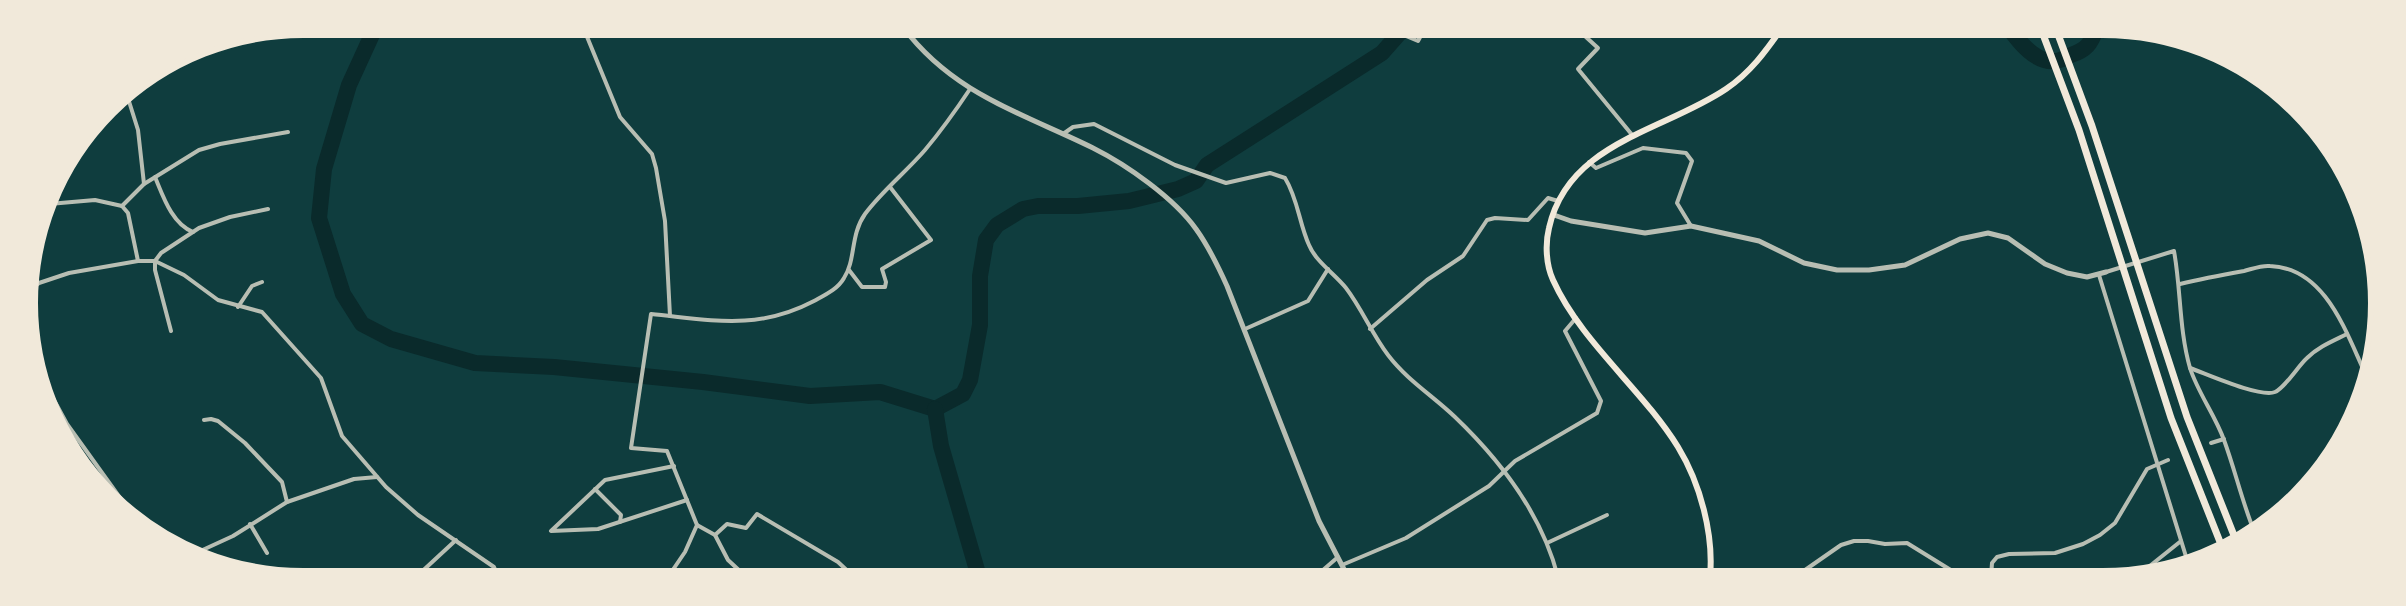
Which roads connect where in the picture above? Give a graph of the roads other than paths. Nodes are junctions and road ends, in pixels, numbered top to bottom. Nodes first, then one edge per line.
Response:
1 (586, 35) edge
2 (910, 35) edge
3 (1406, 35) edge
4 (1421, 35) edge
5 (1584, 35) edge
6 (1777, 35) edge
7 (2044, 35) edge
8 (2059, 35) edge
9 (970, 89) junction
10 (128, 100) edge
11 (288, 132) dead end
12 (1063, 134) junction
13 (1633, 136) junction
14 (1589, 162) junction
15 (156, 177) junction
16 (144, 184) junction
17 (890, 187) junction
18 (1558, 201) junction
19 (54, 204) edge
20 (122, 206) junction
21 (268, 210) dead end
22 (1554, 215) junction
23 (1691, 226) junction
24 (193, 232) junction
25 (138, 261) junction
26 (155, 261) junction
27 (1328, 268) junction
28 (849, 270) junction
29 (2106, 272) joint
30 (2099, 275) junction
31 (262, 282) dead end
32 (2180, 284) junction
33 (36, 286) edge
34 (238, 307) junction
35 (670, 316) junction
36 (1576, 318) junction
37 (1245, 328) junction
38 (1370, 329) junction
39 (171, 331) dead end
40 (2347, 334) junction
41 (2190, 368) junction
42 (2363, 368) edge
43 (49, 389) edge
44 (204, 420) dead end
45 (73, 433) junction
46 (69, 434) edge
47 (2224, 439) junction
48 (2211, 443) dead end
49 (2168, 460) dead end
50 (2156, 464) junction
51 (674, 466) junction
52 (1504, 471) junction
53 (377, 477) junction
54 (595, 490) junction
55 (687, 500) junction
56 (122, 501) edge
57 (287, 502) junction
58 (1607, 515) dead end
59 (620, 522) junction
60 (250, 524) junction
61 (697, 525) junction
62 (2252, 526) edge
63 (715, 535) junction
64 (2234, 536) edge
65 (456, 540) junction
66 (2181, 540) junction
67 (1547, 543) junction
68 (2221, 544) edge
69 (200, 551) edge
70 (266, 553) dead end
71 (1338, 557) junction
72 (2187, 558) edge
73 (1342, 565) junction
74 (2148, 567) edge
75 (422, 571) edge
76 (496, 571) edge
77 (672, 571) edge
78 (740, 571) edge
79 (848, 571) edge
80 (1322, 571) edge
81 (1345, 571) edge
82 (1556, 571) edge
83 (1709, 571) edge
84 (1805, 571) edge
85 (1952, 571) edge
86 (1991, 571) edge

1 - 35 street
2 - 9 street
3 - 4 street
5 - 13 street
6 - 13 main road
7 - 68 highway
8 - 64 highway
9 - 12 street
9 - 17 street
10 - 16 street
11 - 15 street
12 - 27 street
12 - 37 street
13 - 14 main road
14 - 18 main road
14 - 23 street
15 - 16 street
15 - 24 street
16 - 20 street
17 - 28 street
17 - 28 street
18 - 22 main road
18 - 38 street
19 - 20 street
20 - 25 street
21 - 24 street
22 - 23 street
22 - 36 main road
23 - 30 street
24 - 26 street
25 - 26 street
25 - 33 street
26 - 34 street
26 - 39 street
27 - 37 street
27 - 38 street
28 - 35 street
29 - 30 street
29 - 32 street
30 - 50 street
31 - 34 street
32 - 40 street
32 - 41 street
34 - 53 street
35 - 51 street
36 - 52 street
36 - 83 main road
37 - 71 street
38 - 52 street
40 - 41 street
40 - 42 street
41 - 47 street
43 - 45 street
44 - 57 street
45 - 46 street
45 - 56 street
47 - 48 street
47 - 62 street
49 - 50 street
50 - 66 street
50 - 86 street
51 - 54 street
51 - 55 street
52 - 67 street
52 - 73 street
53 - 57 street
53 - 65 street
54 - 59 street
54 - 59 street
55 - 59 street
55 - 61 street
57 - 60 street
58 - 67 street
60 - 69 street
60 - 70 street
61 - 63 street
61 - 77 street
63 - 78 street
63 - 79 street
65 - 75 street
65 - 76 street
66 - 72 street
66 - 74 street
67 - 82 street
71 - 73 street
71 - 80 street
73 - 81 street
84 - 85 street

